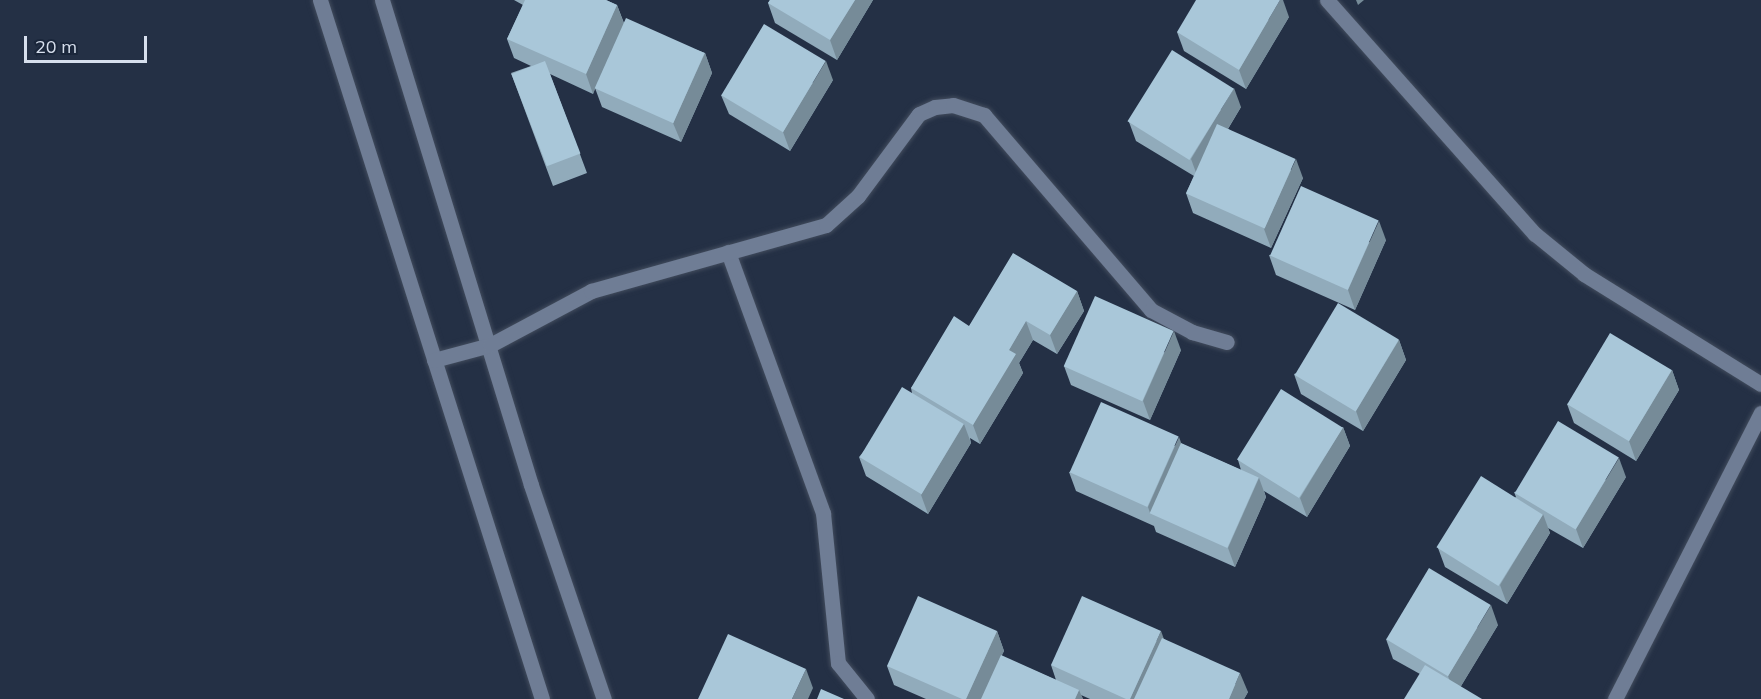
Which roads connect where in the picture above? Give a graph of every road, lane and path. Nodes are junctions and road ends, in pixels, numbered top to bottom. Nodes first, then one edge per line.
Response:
1 (320, 0) edge
2 (382, 0) edge
3 (1326, 0) edge
4 (728, 252) junction
5 (1227, 342) dead end
6 (490, 345) junction
7 (434, 360) junction
8 (1761, 384) edge
9 (1761, 413) edge
10 (542, 699) edge
11 (604, 699) edge
12 (867, 699) edge
13 (1615, 699) edge

1 - 7 street
2 - 6 street
3 - 8 street
4 - 5 street
4 - 6 street
4 - 12 street
6 - 7 street
6 - 11 street
7 - 10 street
9 - 13 street

